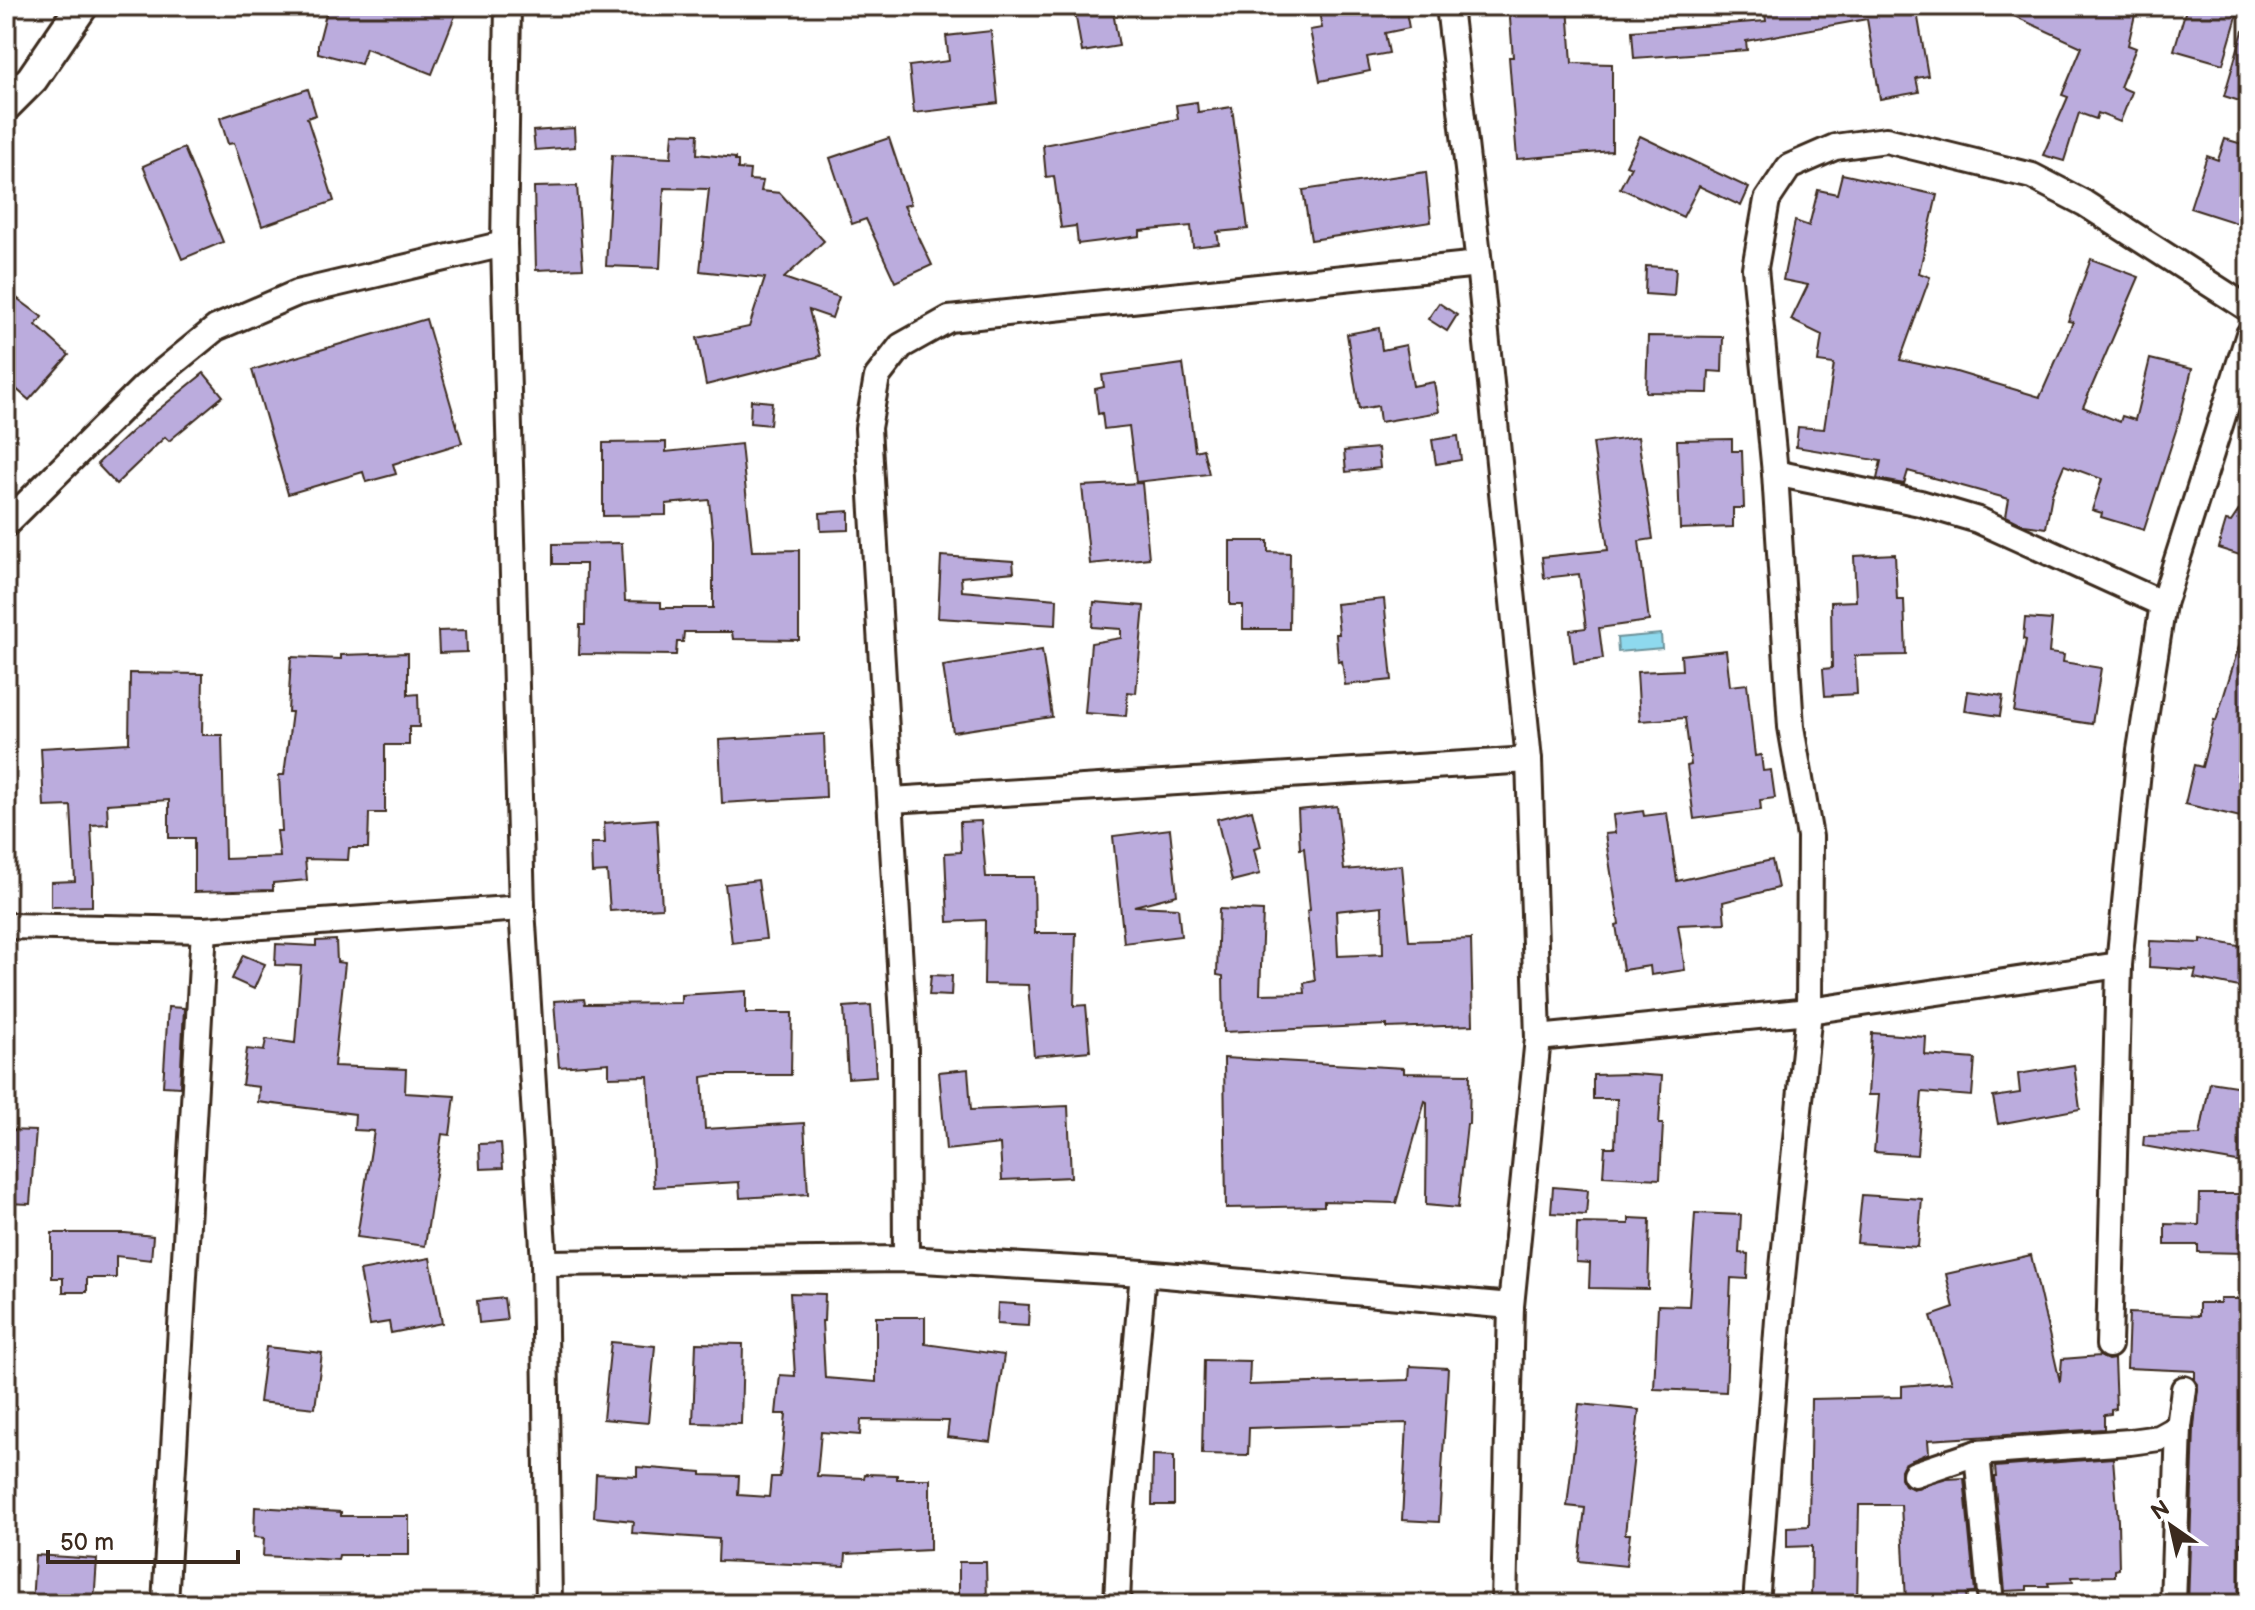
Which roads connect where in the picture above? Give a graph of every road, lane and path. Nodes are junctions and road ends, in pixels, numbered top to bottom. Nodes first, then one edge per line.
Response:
1 (82, 6) edge
2 (508, 6) edge
3 (1449, 6) edge
4 (6, 105) edge
5 (504, 244) junction
6 (1479, 264) junction
7 (2249, 309) edge
8 (2249, 334) edge
9 (1775, 473) junction
10 (6, 524) edge
11 (2163, 604) junction
12 (1529, 760) junction
13 (892, 800) junction
14 (522, 908) junction
15 (6, 926) edge
16 (204, 930) junction
17 (2119, 965) junction
18 (1809, 1011) junction
19 (1538, 1038) junction
20 (906, 1259) junction
21 (544, 1263) junction
22 (1143, 1273) junction
23 (1511, 1306) junction
24 (2109, 1345) dead end
25 (2184, 1389) dead end
26 (2179, 1427) junction
27 (1977, 1453) junction
28 (1915, 1474) dead end
29 (165, 1604) edge
30 (549, 1604) edge
31 (1117, 1604) edge
32 (1504, 1604) edge
33 (1756, 1604) edge
34 (1991, 1604) edge
35 (2173, 1604) edge

1 - 4 street
2 - 5 street
3 - 6 street
5 - 10 street
5 - 14 street
6 - 12 street
6 - 13 street
7 - 9 street
8 - 11 street
9 - 11 street
9 - 18 street
11 - 17 street
12 - 13 street
12 - 19 street
13 - 20 street
14 - 16 street
14 - 21 street
15 - 16 street
16 - 29 street
17 - 18 street
17 - 24 street
18 - 19 street
18 - 33 street
19 - 23 street
20 - 21 street
20 - 22 street
21 - 30 street
22 - 23 street
22 - 31 street
23 - 32 street
25 - 26 street
26 - 27 street
26 - 35 street
27 - 28 street
27 - 34 street

